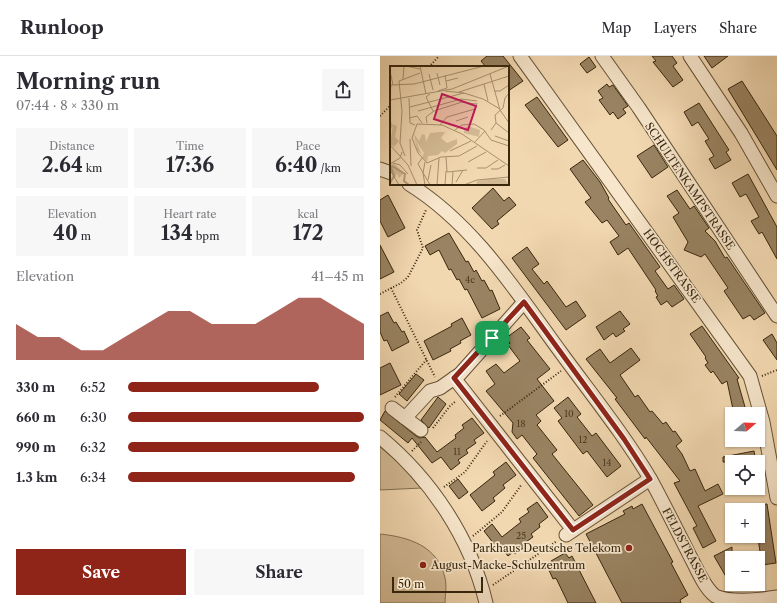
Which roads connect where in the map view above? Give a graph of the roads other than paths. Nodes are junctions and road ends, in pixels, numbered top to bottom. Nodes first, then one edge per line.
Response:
1 (520, 56) edge
2 (602, 56) edge
3 (690, 56) edge
4 (380, 169) edge
5 (390, 173) edge
6 (410, 185) edge
7 (777, 196) edge
8 (524, 302) junction
9 (777, 316) edge
10 (454, 378) junction
11 (392, 404) road end
12 (405, 418) junction
13 (425, 434) road end
14 (380, 437) edge
15 (650, 479) junction
16 (777, 498) edge
17 (485, 597) edge
18 (777, 597) edge

1 - 16 street, HOCHSTRASSE
2 - 9 street, SCHULTENKAMPSTRASSE
3 - 7 street
4 - 5 street
6 - 8 street, FELDSTRASSE
8 - 10 street
8 - 15 street, FELDSTRASSE
10 - 12 street
10 - 15 street
11 - 12 street
12 - 13 street
14 - 17 street
15 - 18 street, FELDSTRASSE

